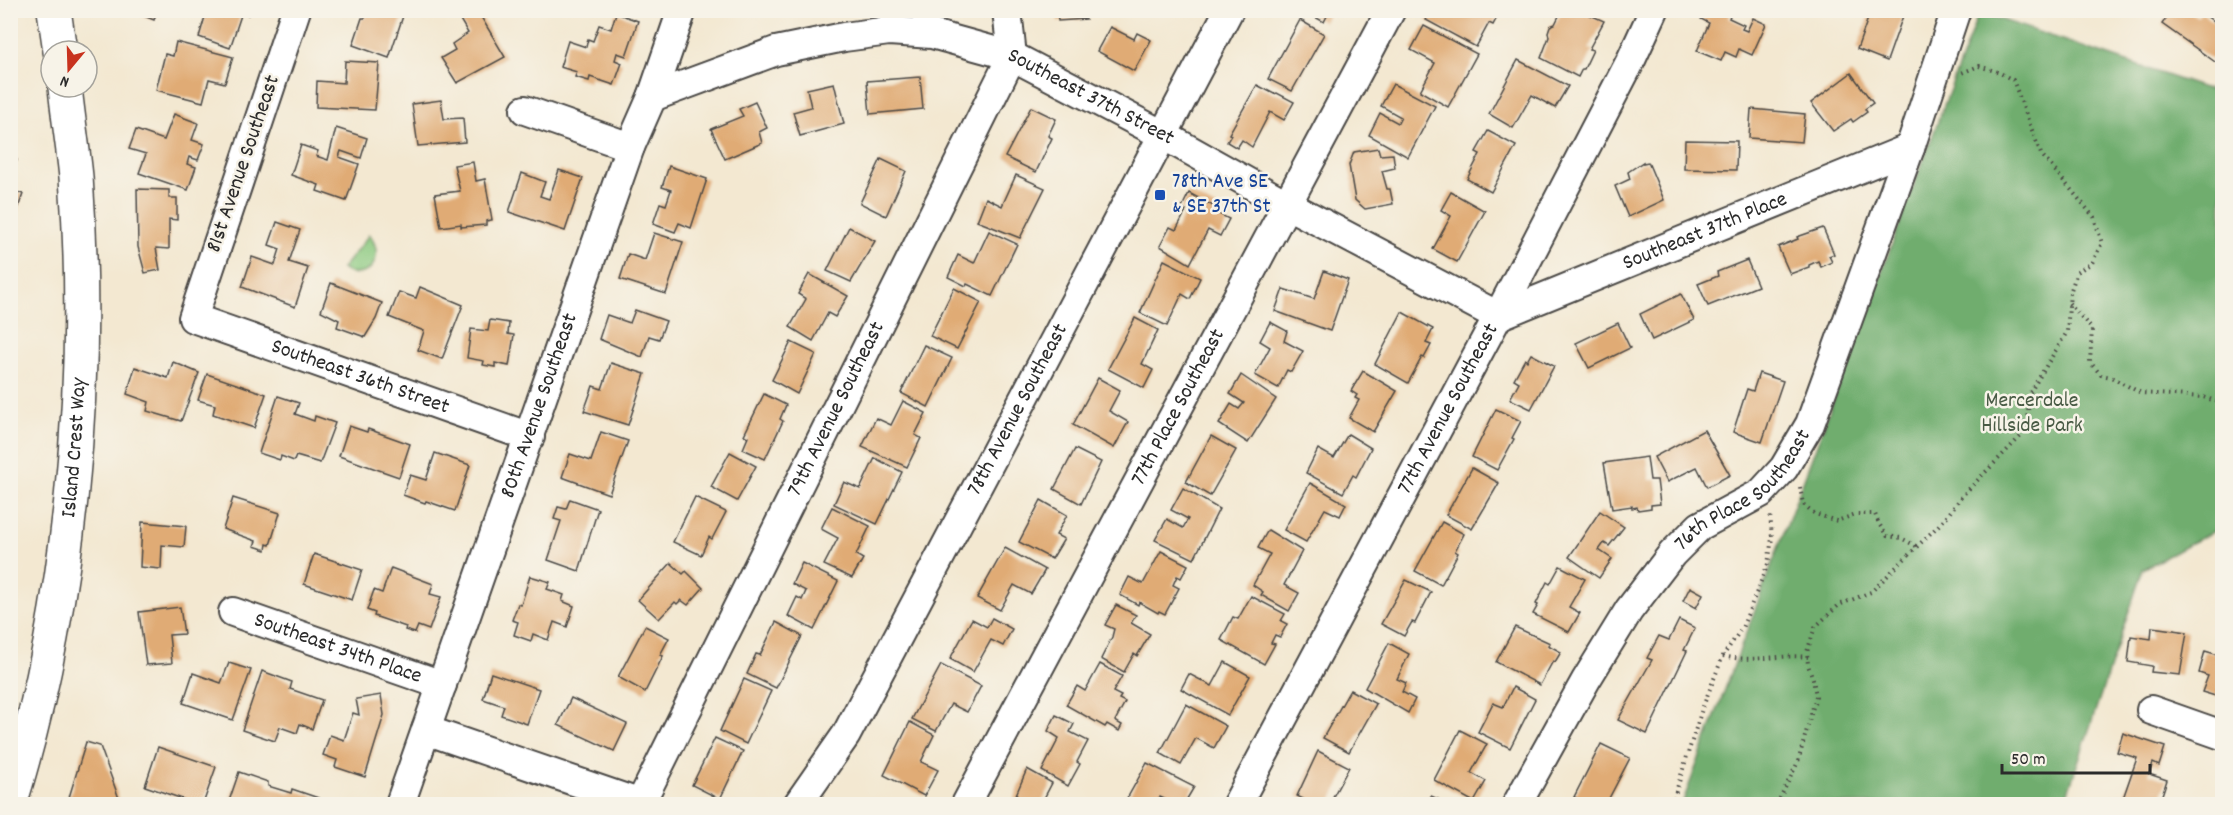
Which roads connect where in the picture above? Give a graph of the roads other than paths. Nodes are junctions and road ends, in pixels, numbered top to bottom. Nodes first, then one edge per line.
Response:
1 (54, 10) edge
2 (296, 10) edge
3 (682, 10) edge
4 (1007, 10) edge
5 (1229, 10) edge
6 (1391, 10) edge
7 (1654, 10) edge
8 (1956, 10) edge
9 (58, 39) edge
10 (1012, 56) junction
11 (652, 97) junction
12 (66, 99) edge
13 (525, 110) dead end
14 (1163, 135) junction
15 (630, 147) junction
16 (1910, 148) junction
17 (1286, 204) junction
18 (1498, 316) junction
19 (193, 318) joint
20 (530, 437) junction
21 (233, 612) dead end
22 (442, 685) junction
23 (2151, 710) dead end
24 (426, 730) junction
25 (2223, 735) edge
26 (10, 804) edge
27 (400, 804) edge
28 (640, 804) edge
29 (798, 804) edge
30 (966, 804) edge
31 (1237, 804) edge
32 (1518, 804) edge

1 - 9 main road
2 - 19 street, 81st Avenue Southeast
3 - 11 street, 80th Avenue Southeast
4 - 10 street
5 - 14 street, 78th Avenue Southeast
6 - 17 street, 77th Place Southeast
7 - 18 street, 77th Avenue Southeast
8 - 16 street, 76th Place Southeast
10 - 11 street, Southeast 37th Street
10 - 14 street, Southeast 37th Street
10 - 28 street, 79th Avenue Southeast
11 - 15 street, 80th Avenue Southeast
12 - 26 main road, Island Crest Way
13 - 15 street
14 - 17 street, Southeast 37th Street
14 - 29 street, 78th Avenue Southeast
15 - 20 street, 80th Avenue Southeast
16 - 18 street, Southeast 37th Place
16 - 32 street, 76th Place Southeast
17 - 18 street, Southeast 37th Street
17 - 30 street, 77th Place Southeast
18 - 31 street, 77th Avenue Southeast
19 - 20 street, Southeast 36th Street
20 - 22 street, 80th Avenue Southeast
21 - 22 street, Southeast 34th Place
22 - 24 street, 80th Avenue Southeast
23 - 25 street
24 - 27 street, 80th Avenue Southeast
24 - 28 street

